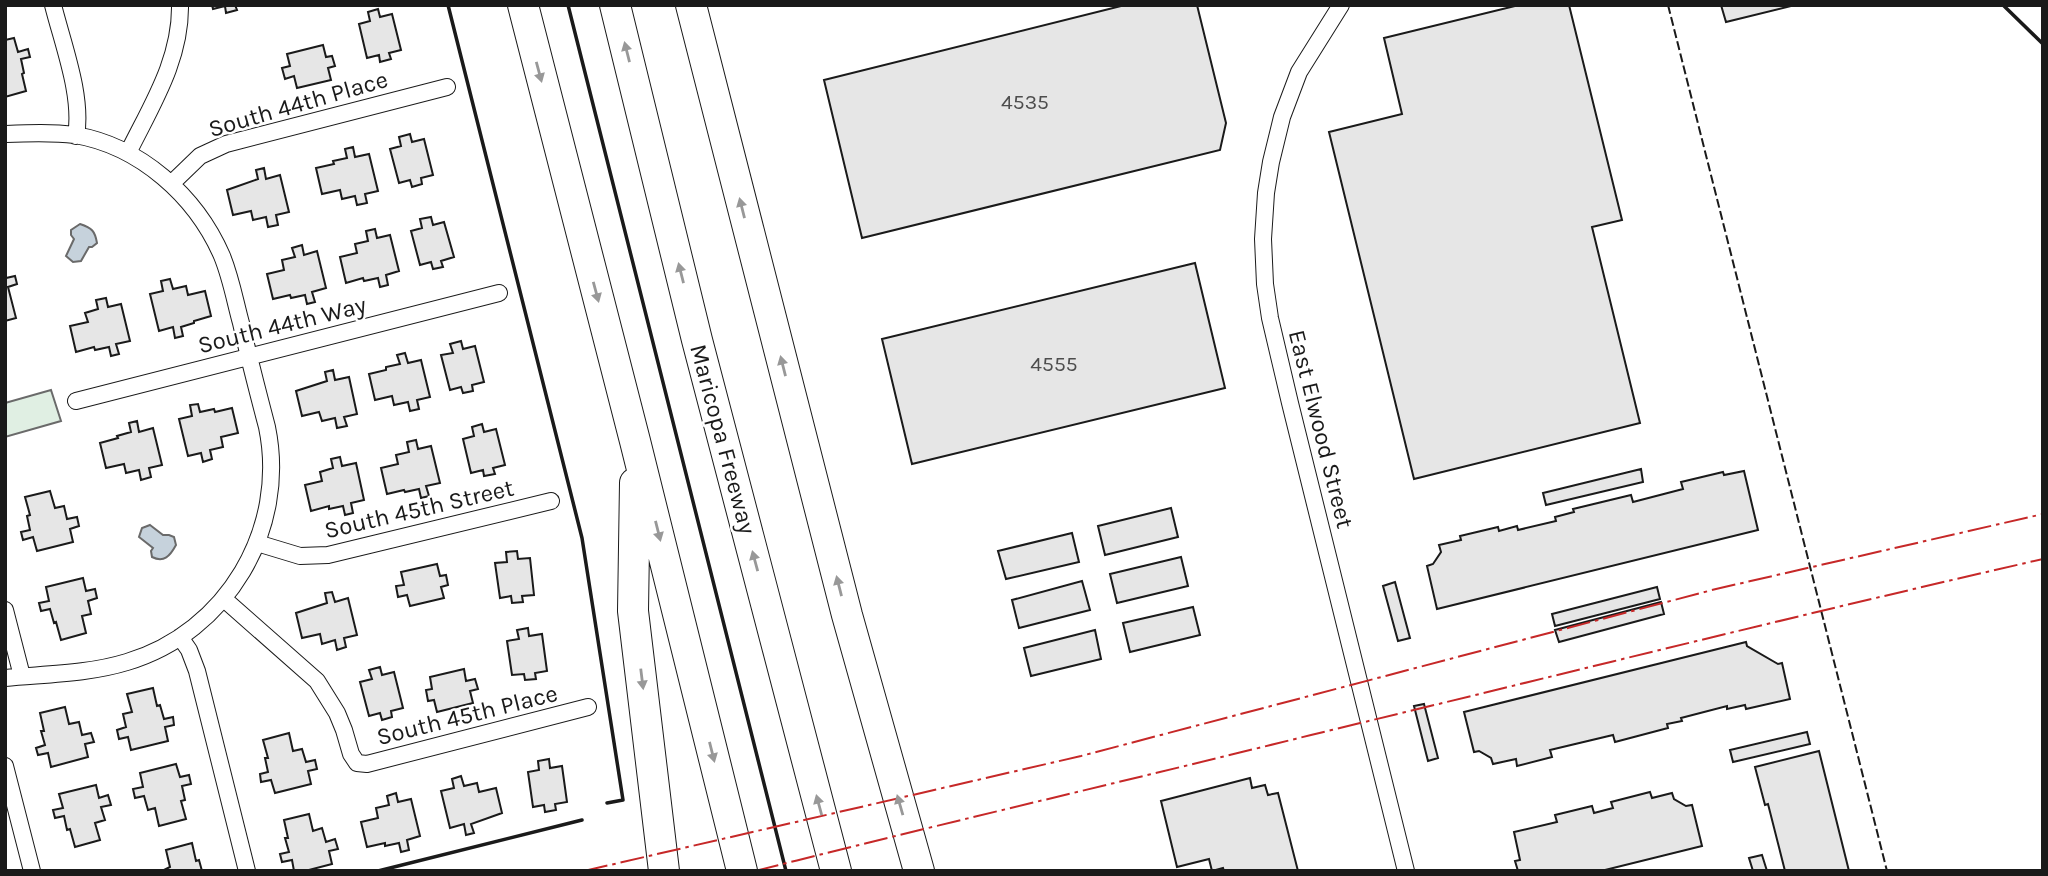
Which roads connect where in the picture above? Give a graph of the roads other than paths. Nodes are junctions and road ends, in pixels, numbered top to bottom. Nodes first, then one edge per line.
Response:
1 (53, 5) edge
2 (180, 5) edge
3 (523, 5) edge
4 (615, 5) edge
5 (691, 5) edge
6 (1341, 5) edge
7 (447, 87) dead end
8 (5, 134) edge
9 (76, 136) junction
10 (128, 153) junction
11 (171, 184) junction
12 (499, 293) dead end
13 (249, 357) junction
14 (76, 401) dead end
15 (635, 441) junction
16 (551, 501) dead end
17 (257, 542) junction
18 (224, 599) junction
19 (5, 610) edge
20 (180, 637) junction
21 (14, 677) edge
22 (588, 707) dead end
23 (5, 766) edge
24 (32, 871) edge
25 (247, 871) edge
26 (664, 871) edge
27 (742, 871) edge
28 (836, 871) edge
29 (919, 871) edge
30 (1406, 871) edge

1 - 9 street
2 - 10 street
3 -> 15 highway
28 -> 4 highway, Maricopa Freeway
29 -> 5 highway
6 - 30 street, East Elwood Street
7 - 11 street, South 44th Place
8 - 9 street
9 - 10 street
10 - 11 street
11 - 13 street
12 - 13 street, South 44th Way
13 - 14 street, South 44th Way
13 - 17 street
15 -> 26 highway
15 -> 27 highway
16 - 17 street, South 45th Street
17 - 18 street
18 - 20 street
18 - 22 street, South 45th Place
19 - 21 street
20 - 21 street
20 - 25 street
23 - 24 street

